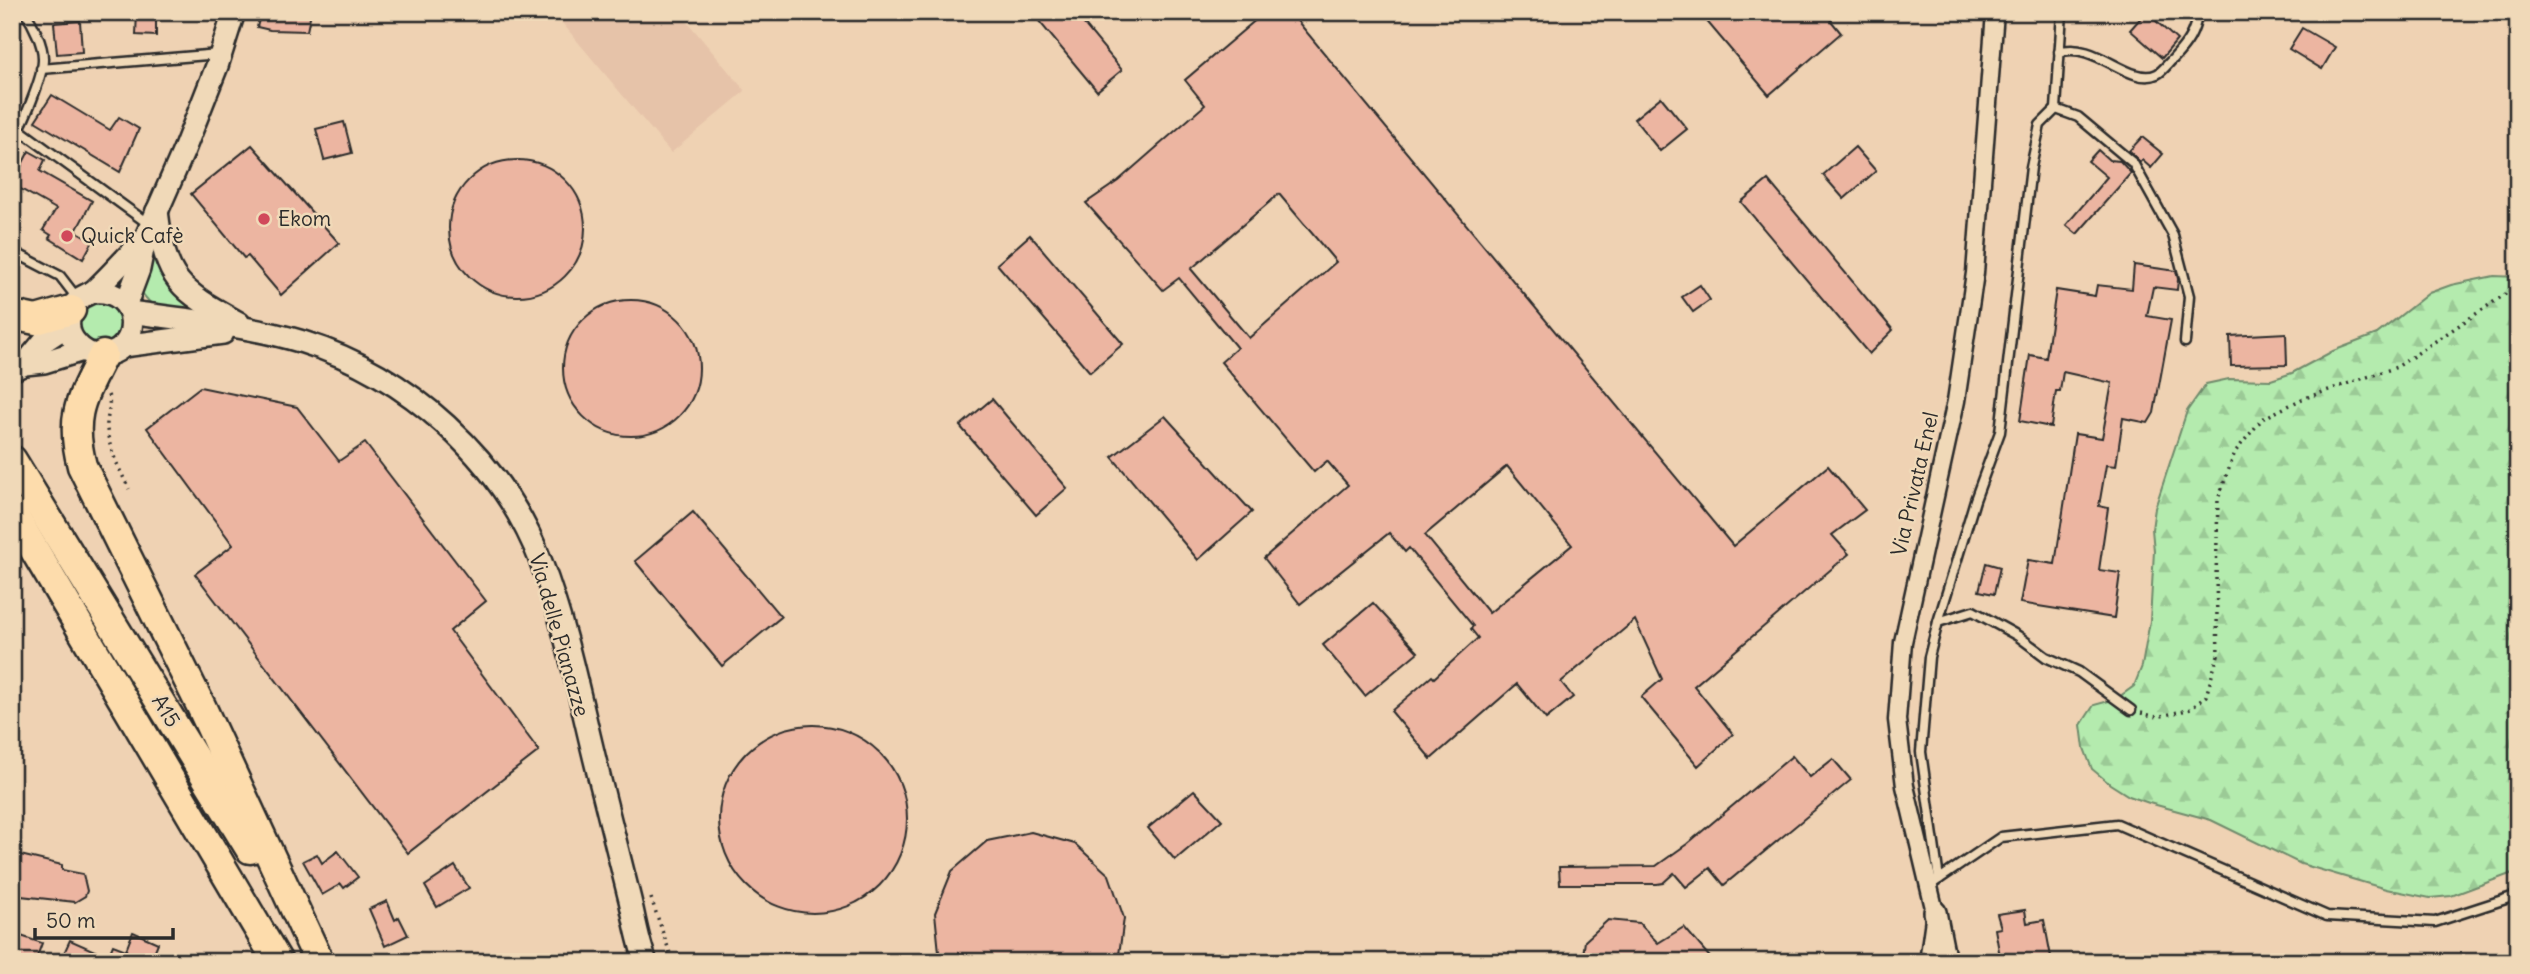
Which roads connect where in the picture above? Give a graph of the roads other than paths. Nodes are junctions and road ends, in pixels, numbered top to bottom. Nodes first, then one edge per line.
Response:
1 (25, 12) edge
2 (234, 12) edge
3 (1995, 12) edge
4 (2062, 12) edge
5 (2198, 12) edge
6 (2059, 52) junction
7 (221, 54) junction
8 (41, 69) junction
9 (2056, 109) junction
10 (20, 130) junction
11 (12, 141) edge
12 (151, 225) junction
13 (12, 251) edge
14 (78, 307) junction
15 (128, 308) junction
16 (12, 315) edge
17 (250, 329) junction
18 (2185, 342) dead end
19 (103, 350) junction
20 (19, 367) edge
21 (12, 460) edge
22 (12, 512) edge
23 (1938, 622) junction
24 (2131, 710) road end
25 (1934, 882) junction
26 (2518, 895) edge
27 (1935, 912) junction
28 (318, 960) edge
29 (278, 962) edge
30 (646, 962) edge
31 (1928, 962) edge
32 (1945, 962) edge

1 - 8 lane
2 - 7 street, Via delle Pianazze
3 - 25 street, Via Privata Enel
4 - 6 lane
5 - 6 lane
6 - 9 lane
7 - 8 lane
7 - 12 street, Via delle Pianazze
8 - 10 lane
9 - 18 lane
9 - 23 lane
10 - 11 lane
10 - 12 lane
12 - 14 street, Via delle Pianazze
12 - 15 street, Via delle Pianazze
12 - 17 street, Via delle Pianazze
13 - 14 lane
14 - 15 street
14 - 16 highway
14 - 19 street
14 - 20 street, Via delle Pianazze
15 - 17 street, Via delle Pianazze
15 - 19 street
17 - 19 street, Via delle Pianazze
17 - 30 street, Via delle Pianazze
19 - 20 street, Via delle Pianazze
19 - 28 highway
21 - 28 highway, A15
22 - 29 highway, A15
23 - 24 lane
23 - 25 lane
25 - 26 lane
25 - 27 street, Via Privata Enel
27 - 31 street, Via Privata Enel
27 - 32 street

